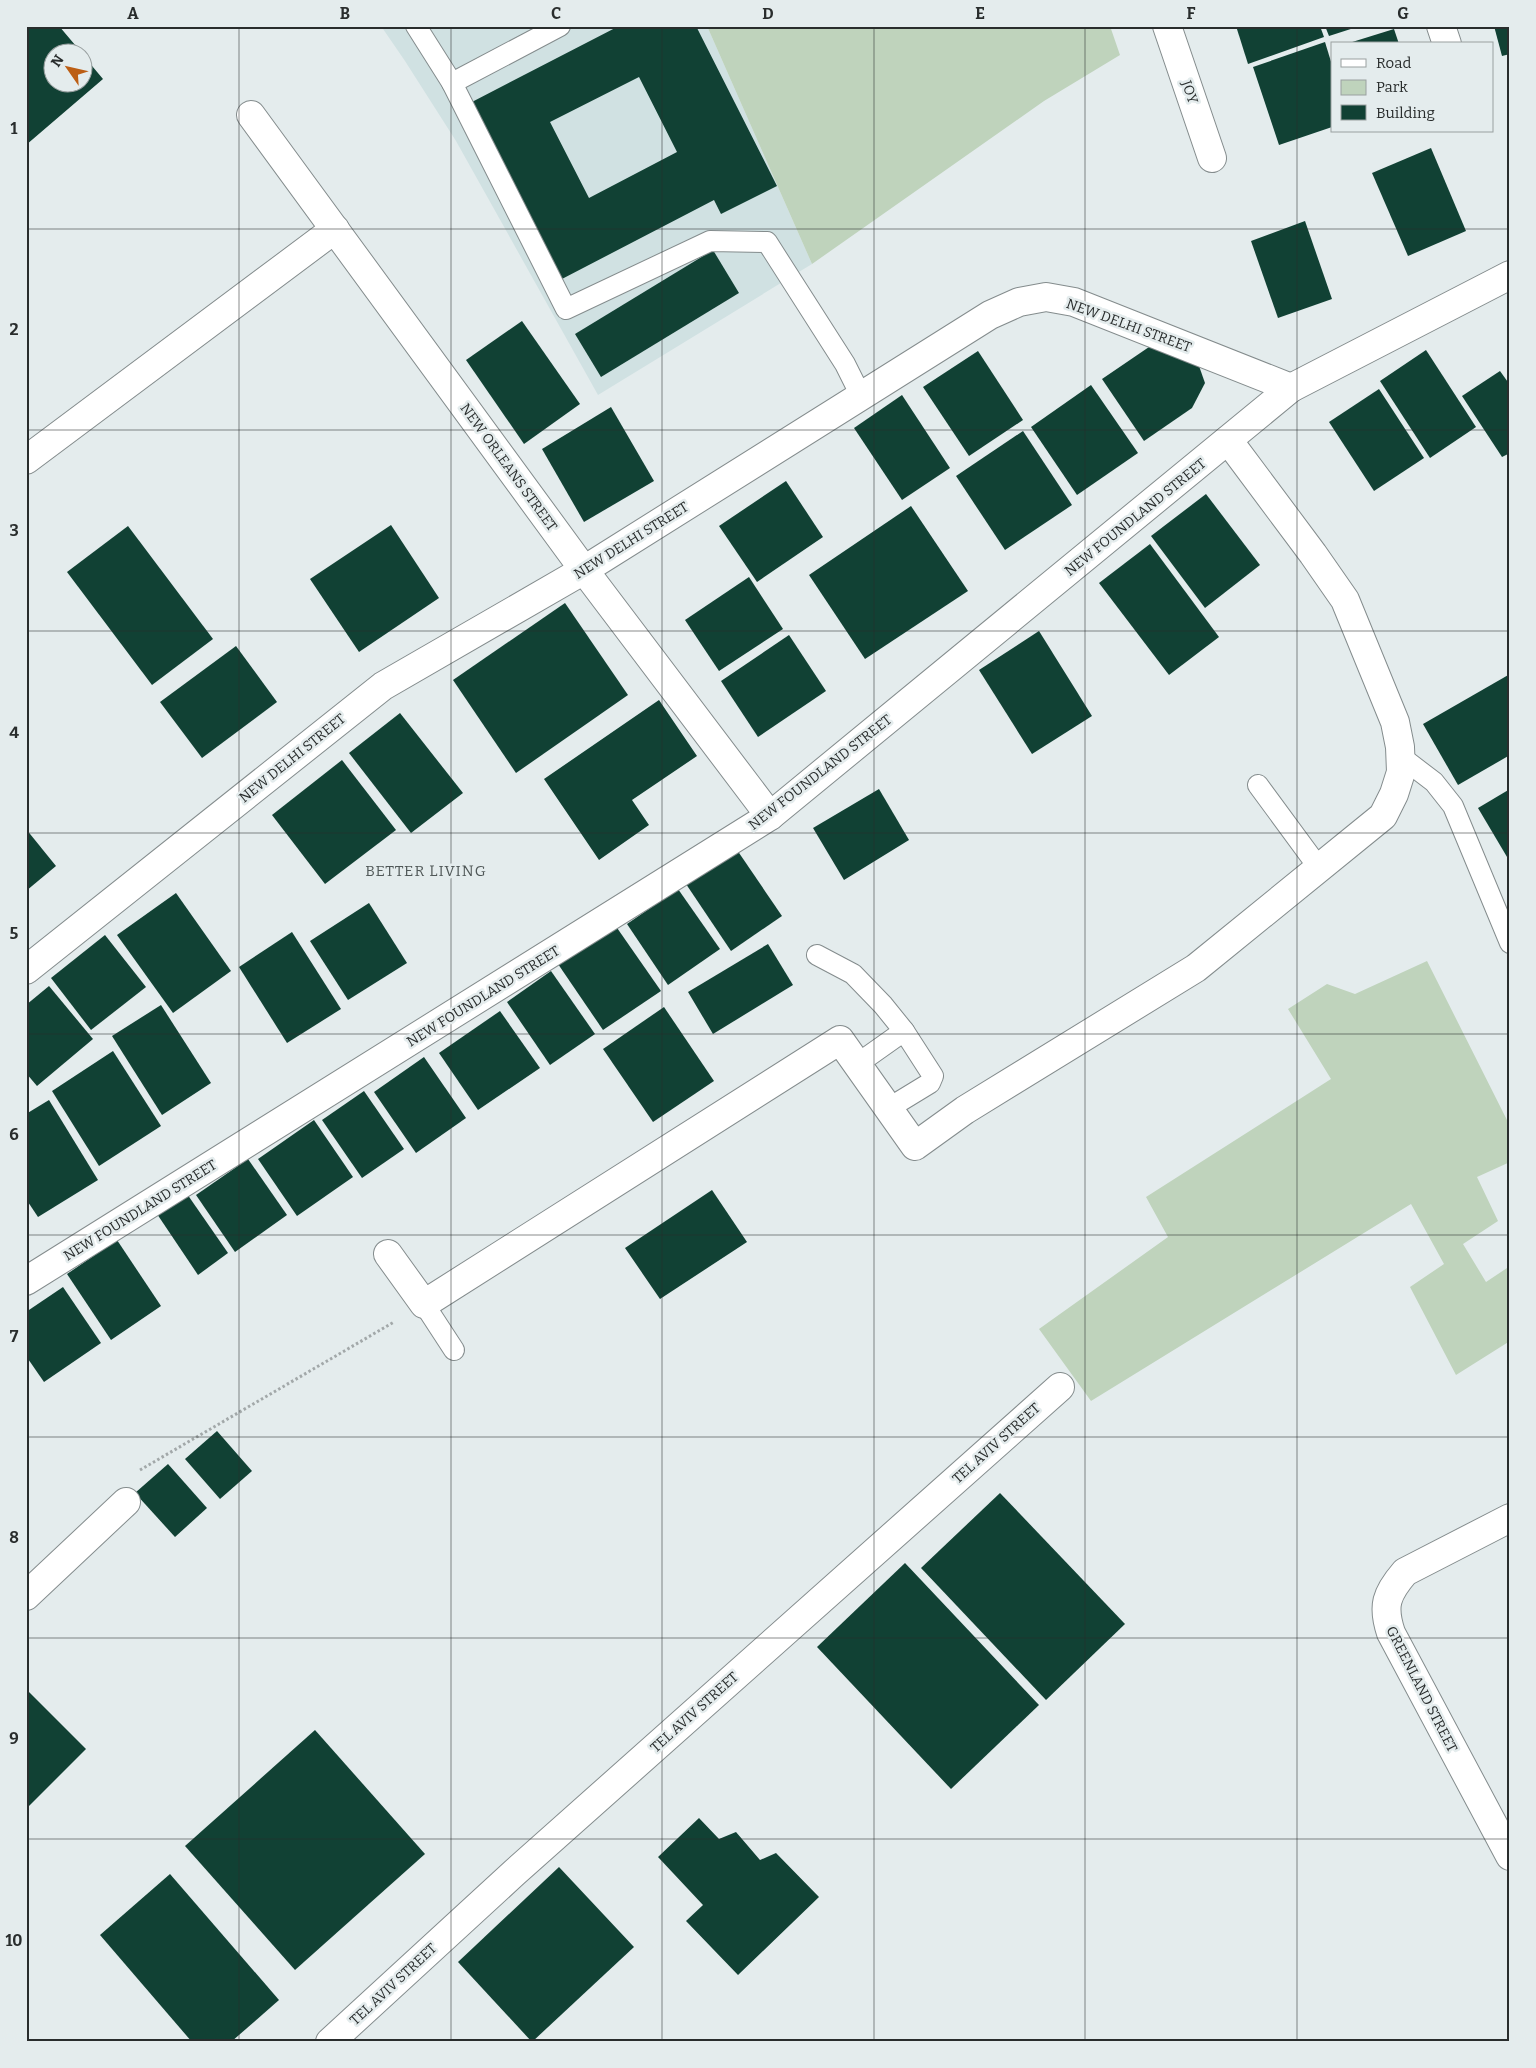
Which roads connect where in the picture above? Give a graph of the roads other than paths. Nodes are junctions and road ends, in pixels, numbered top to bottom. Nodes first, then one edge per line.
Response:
1 (416, 26) edge
2 (560, 26) edge
3 (1167, 26) edge
4 (1441, 26) edge
5 (1446, 42) edge
6 (452, 83) junction
7 (251, 116) dead end
8 (1212, 158) dead end
9 (335, 229) junction
10 (1510, 275) edge
11 (1291, 388) junction
12 (861, 396) junction
13 (1228, 440) junction
14 (26, 460) edge
15 (584, 570) junction
16 (1400, 756) junction
17 (1258, 785) dead end
18 (770, 816) junction
19 (1318, 868) junction
20 (1510, 943) edge
21 (817, 955) dead end
22 (26, 970) edge
23 (904, 1031) junction
24 (856, 1065) junction
25 (889, 1108) junction
26 (388, 1254) dead end
27 (26, 1281) edge
28 (424, 1304) junction
29 (454, 1350) dead end
30 (1060, 1387) dead end
31 (126, 1502) road end
32 (1510, 1518) edge
33 (26, 1596) edge
34 (1510, 1856) edge
35 (330, 2042) edge

1 - 6 lane
2 - 6 lane
3 - 8 street, JOY
4 - 5 street
6 - 12 lane
7 - 9 street, NEW ORLEANS STREET
9 - 14 street
9 - 15 street, NEW ORLEANS STREET
10 - 11 street, NEW FOUNDLAND STREET
11 - 12 street, NEW DELHI STREET
11 - 13 street, NEW FOUNDLAND STREET
12 - 15 street, NEW DELHI STREET
13 - 16 street
13 - 18 street, NEW FOUNDLAND STREET
15 - 18 street, NEW ORLEANS STREET
15 - 22 street, NEW DELHI STREET
16 - 19 street
16 - 20 lane
17 - 19 lane
18 - 27 street, NEW FOUNDLAND STREET
19 - 25 street
21 - 23 lane
23 - 24 lane
23 - 25 lane
24 - 25 street
24 - 28 street
26 - 28 street
28 - 29 lane
30 - 35 street, TEL AVIV STREET
31 - 33 street
32 - 34 street, GREENLAND STREET

